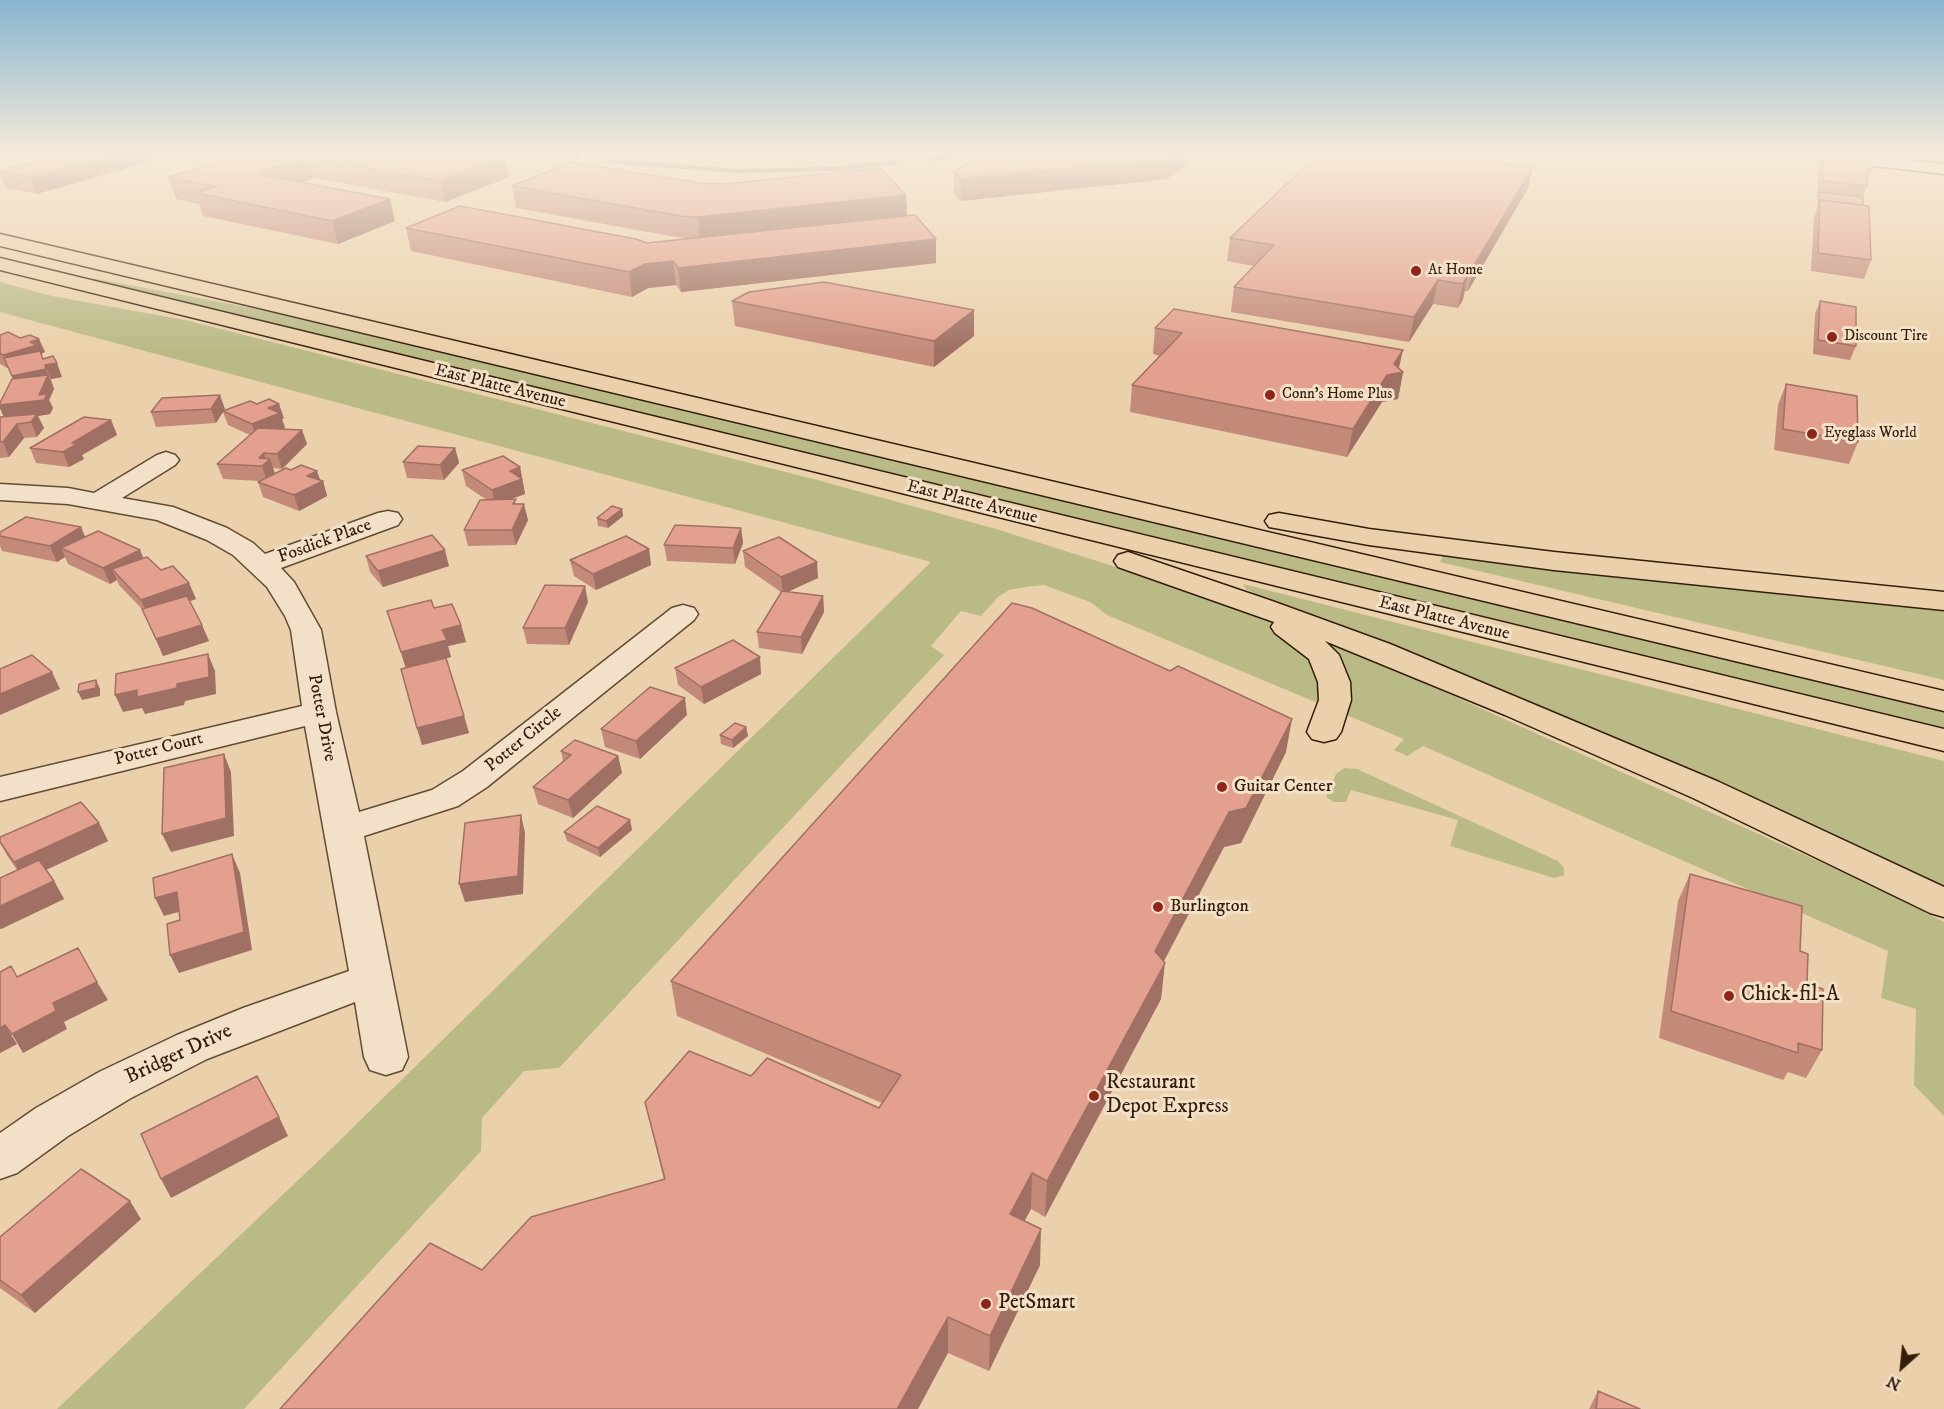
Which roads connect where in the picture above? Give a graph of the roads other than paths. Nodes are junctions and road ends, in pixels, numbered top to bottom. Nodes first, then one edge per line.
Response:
1 (0, 240) edge
2 (0, 264) edge
3 (166, 460) dead end
4 (993, 474) junction
5 (0, 492) edge
6 (924, 492) junction
7 (100, 500) junction
8 (388, 519) dead end
9 (263, 565) junction
10 (1229, 596) junction
11 (1944, 601) edge
12 (684, 614) dead end
13 (1944, 701) edge
14 (319, 712) junction
15 (1324, 732) dead end
16 (1944, 740) edge
17 (0, 789) edge
18 (344, 829) junction
19 (1944, 903) edge
20 (372, 980) junction
21 (386, 1057) dead end
22 (0, 1159) edge

1 - 4 highway, East Platte Avenue
2 - 6 highway, East Platte Avenue
3 - 7 street
4 - 11 highway
4 - 13 highway, East Platte Avenue
5 - 7 street, Potter Drive
6 - 10 highway
6 - 16 highway, East Platte Avenue
7 - 9 street, Potter Drive
8 - 9 street, Fosdick Place
9 - 14 street, Potter Drive
10 - 15 highway
10 - 19 highway
12 - 18 street, Potter Circle
14 - 17 street, Potter Court
14 - 18 street, Potter Drive
18 - 20 street, Potter Drive
20 - 21 street, Potter Drive
20 - 22 street, Bridger Drive

